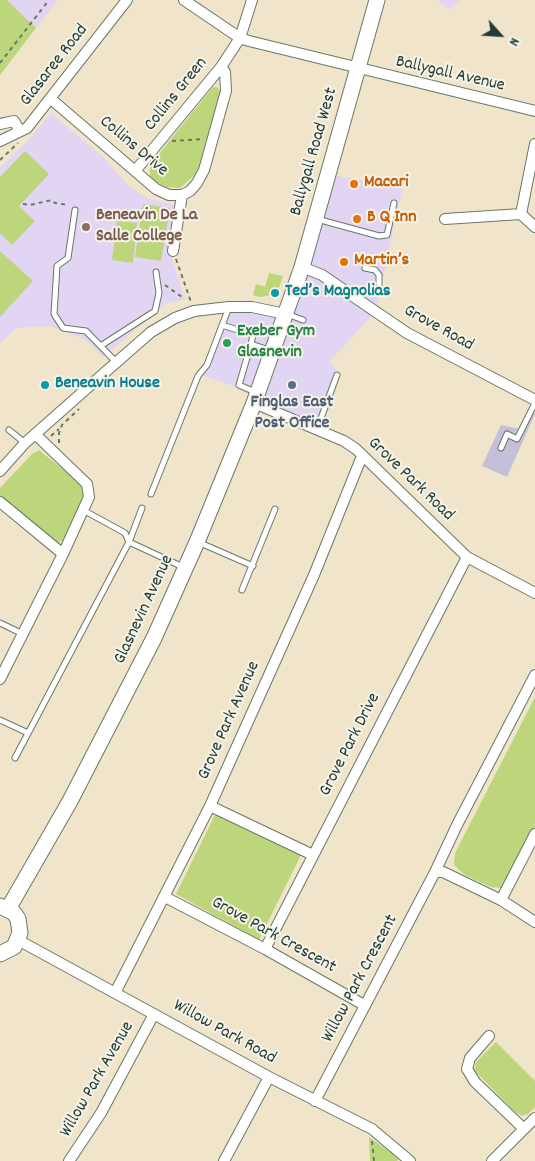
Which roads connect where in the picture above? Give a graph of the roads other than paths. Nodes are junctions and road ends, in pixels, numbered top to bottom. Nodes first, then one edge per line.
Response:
1 (127, 0) edge
2 (184, 0) edge
3 (252, 0) edge
4 (377, 0) edge
5 (240, 38) junction
6 (221, 67) junction
7 (358, 69) junction
8 (50, 100) junction
9 (535, 111) edge
10 (0, 124) edge
11 (20, 131) junction
12 (0, 141) edge
13 (535, 144) edge
14 (135, 171) junction
15 (182, 195) junction
16 (394, 203) dead end
17 (75, 210) road end
18 (522, 214) junction
19 (316, 219) junction
20 (445, 219) dead end
21 (535, 226) edge
22 (173, 251) road end
23 (302, 267) junction
24 (365, 268) dead end
25 (156, 272) dead end
26 (379, 284) dead end
27 (229, 307) junction
28 (286, 314) junction
29 (303, 320) dead end
30 (222, 325) junction
31 (251, 344) junction
32 (102, 345) junction
33 (272, 351) junction
34 (116, 362) junction
35 (337, 375) dead end
36 (256, 398) junction
37 (535, 401) edge
38 (317, 429) junction
39 (9, 430) dead end
40 (35, 434) junction
41 (25, 443) junction
42 (501, 448) dead end
43 (362, 456) junction
44 (0, 472) edge
45 (151, 494) dead end
46 (0, 502) edge
47 (142, 508) dead end
48 (275, 508) dead end
49 (83, 510) junction
50 (128, 542) junction
51 (197, 542) junction
52 (63, 554) junction
53 (466, 557) junction
54 (253, 566) junction
55 (185, 569) junction
56 (242, 590) dead end
57 (535, 593) edge
58 (0, 623) edge
59 (23, 634) junction
60 (535, 675) edge
61 (0, 679) edge
62 (0, 720) edge
63 (28, 733) junction
64 (15, 758) dead end
65 (210, 806) junction
66 (535, 834) edge
67 (313, 855) junction
68 (436, 872) junction
69 (165, 897) junction
70 (501, 900) junction
71 (4, 907) edge
72 (535, 922) edge
73 (18, 940) junction
74 (265, 949) junction
75 (0, 954) edge
76 (115, 993) junction
77 (364, 1005) junction
78 (154, 1014) junction
79 (489, 1036) dead end
80 (269, 1076) junction
81 (315, 1101) junction
82 (535, 1118) edge
83 (523, 1128) junction
84 (405, 1159) edge
85 (69, 1161) edge
86 (224, 1161) edge
87 (492, 1161) edge

1 - 8 street, Glasaree Road
2 - 5 street
3 - 5 street, Collins Green
4 - 7 main road, Ballygall Road West
5 - 6 street, Collins Green
5 - 7 street
6 - 14 street, Collins Green
6 - 15 street
7 - 9 street, Ballygall Avenue
7 - 19 main road, Ballygall Road West
8 - 11 street, Glasaree Road
8 - 14 street, Collins Drive
10 - 11 street
11 - 12 street, Glasaree Road
13 - 18 street
14 - 15 street, Collins Drive
15 - 22 street
16 - 19 lane
17 - 32 lane
18 - 20 street
18 - 21 street
19 - 23 main road, Ballygall Road West
23 - 28 main road, Ballygall Road West
23 - 37 street, Grove Road
24 - 26 lane
25 - 32 lane
27 - 28 street
27 - 30 lane
27 - 34 street
28 - 29 lane
28 - 33 main road, Glasnevin Avenue
30 - 31 lane
30 - 45 lane
31 - 33 lane
31 - 36 lane
32 - 34 lane
33 - 36 main road, Glasnevin Avenue
34 - 40 street
35 - 38 lane
36 - 38 street, Grove Park Road
36 - 51 main road, Glasnevin Avenue
37 - 42 lane
38 - 43 street, Grove Park Road
39 - 41 lane
40 - 41 street
40 - 49 street
41 - 44 street
43 - 53 street, Grove Park Road
43 - 65 street, Grove Park Avenue
46 - 52 street
47 - 50 lane
48 - 54 lane
49 - 50 lane
49 - 52 street
50 - 55 lane
50 - 63 lane
51 - 54 lane
51 - 55 main road, Glasnevin Avenue
52 - 59 street
53 - 57 street, Grove Park Road
53 - 67 street, Grove Park Drive
54 - 56 lane
55 - 71 main road, Glasnevin Avenue
58 - 59 lane
59 - 61 street
60 - 68 street, Willow Park Crescent
62 - 63 lane
63 - 64 lane
65 - 67 street
65 - 69 street, Grove Park Avenue
66 - 70 street
67 - 74 street, Grove Park Drive
68 - 70 street
68 - 77 street, Willow Park Crescent
69 - 74 street, Grove Park Crescent
69 - 76 street, Grove Park Avenue
70 - 72 street
71 - 73 main road
73 - 75 main road
73 - 76 street, Willow Park Road
74 - 77 street, Grove Park Crescent
76 - 78 street, Willow Park Road
77 - 81 street, Willow Park Crescent
78 - 80 street, Willow Park Road
78 - 85 street, Willow Park Avenue
79 - 83 street
80 - 81 street, Willow Park Road
80 - 86 street
81 - 84 street, Willow Park Road
82 - 83 street
83 - 87 street

